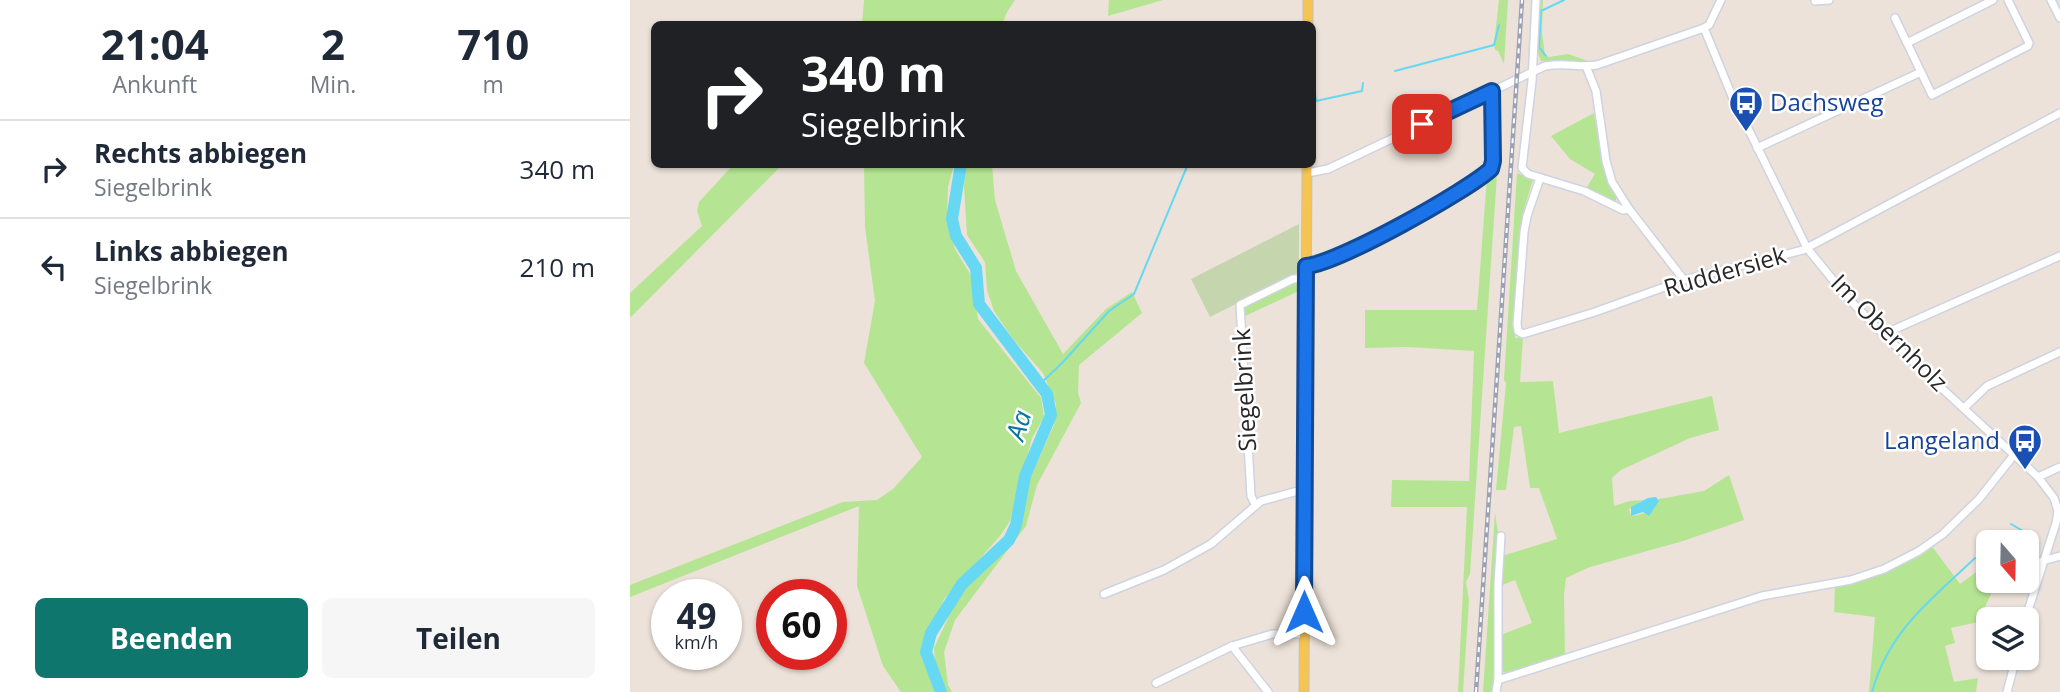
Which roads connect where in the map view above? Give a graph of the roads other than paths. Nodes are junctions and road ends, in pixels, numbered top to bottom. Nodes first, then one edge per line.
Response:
1 (1308, 0) edge
2 (1536, 0) edge
3 (1721, 0) edge
4 (1829, 0) edge
5 (1993, 0) edge
6 (2008, 0) edge
7 (2051, 0) edge
8 (1815, 1) edge
9 (1895, 18) dead end
10 (2060, 18) edge
11 (1308, 21) edge
12 (1707, 27) junction
13 (1907, 43) junction
14 (1586, 66) junction
15 (1533, 71) junction
16 (1921, 72) junction
17 (1492, 91) junction
18 (2059, 117) edge
19 (1757, 148) junction
20 (1307, 169) edge
21 (1540, 178) junction
22 (1629, 209) junction
23 (1807, 248) junction
24 (2060, 256) edge
25 (1306, 266) junction
26 (1306, 278) junction
27 (1684, 280) junction
28 (1885, 336) junction
29 (2060, 352) edge
30 (1964, 408) junction
31 (2014, 455) junction
32 (2060, 467) edge
33 (2038, 477) junction
34 (1305, 489) junction
35 (1255, 505) junction
36 (1501, 536) dead end
37 (2060, 556) edge
38 (2042, 561) junction
39 (1104, 594) dead end
40 (2029, 607) edge
41 (1304, 634) junction
42 (1232, 646) junction
43 (2013, 670) edge
44 (1498, 680) junction
45 (1156, 683) dead end
46 (1268, 692) edge
47 (1304, 692) edge
48 (1496, 692) edge
49 (2007, 692) edge

1 - 11 main road
2 - 15 street
3 - 12 street
4 - 8 street
5 - 13 street
6 - 16 street
7 - 10 street
9 - 13 street
12 - 14 street
12 - 19 street, Im Obernholz
13 - 16 street
14 - 15 street
14 - 22 street
15 - 17 street
15 - 21 street
16 - 19 street
17 - 20 street
17 - 25 street
18 - 23 street, Ruddersiek
19 - 23 street, Im Obernholz
20 - 25 main road
21 - 22 street
21 - 27 street, Ruddersiek
22 - 27 street
23 - 27 street, Ruddersiek
23 - 28 street, Im Obernholz
24 - 28 street
25 - 26 main road
26 - 34 main road
26 - 35 street, Siegelbrink
28 - 30 street, Im Obernholz
29 - 30 street
30 - 31 street, Im Obernholz
31 - 33 street, Im Obernholz
31 - 44 street
32 - 33 street
33 - 38 street, Im Obernholz
34 - 35 street
34 - 41 main road
35 - 39 street
36 - 44 street
37 - 38 street
38 - 40 street, Im Obernholz
41 - 42 street
41 - 47 main road
42 - 45 street
42 - 46 street
43 - 49 street
44 - 48 street

